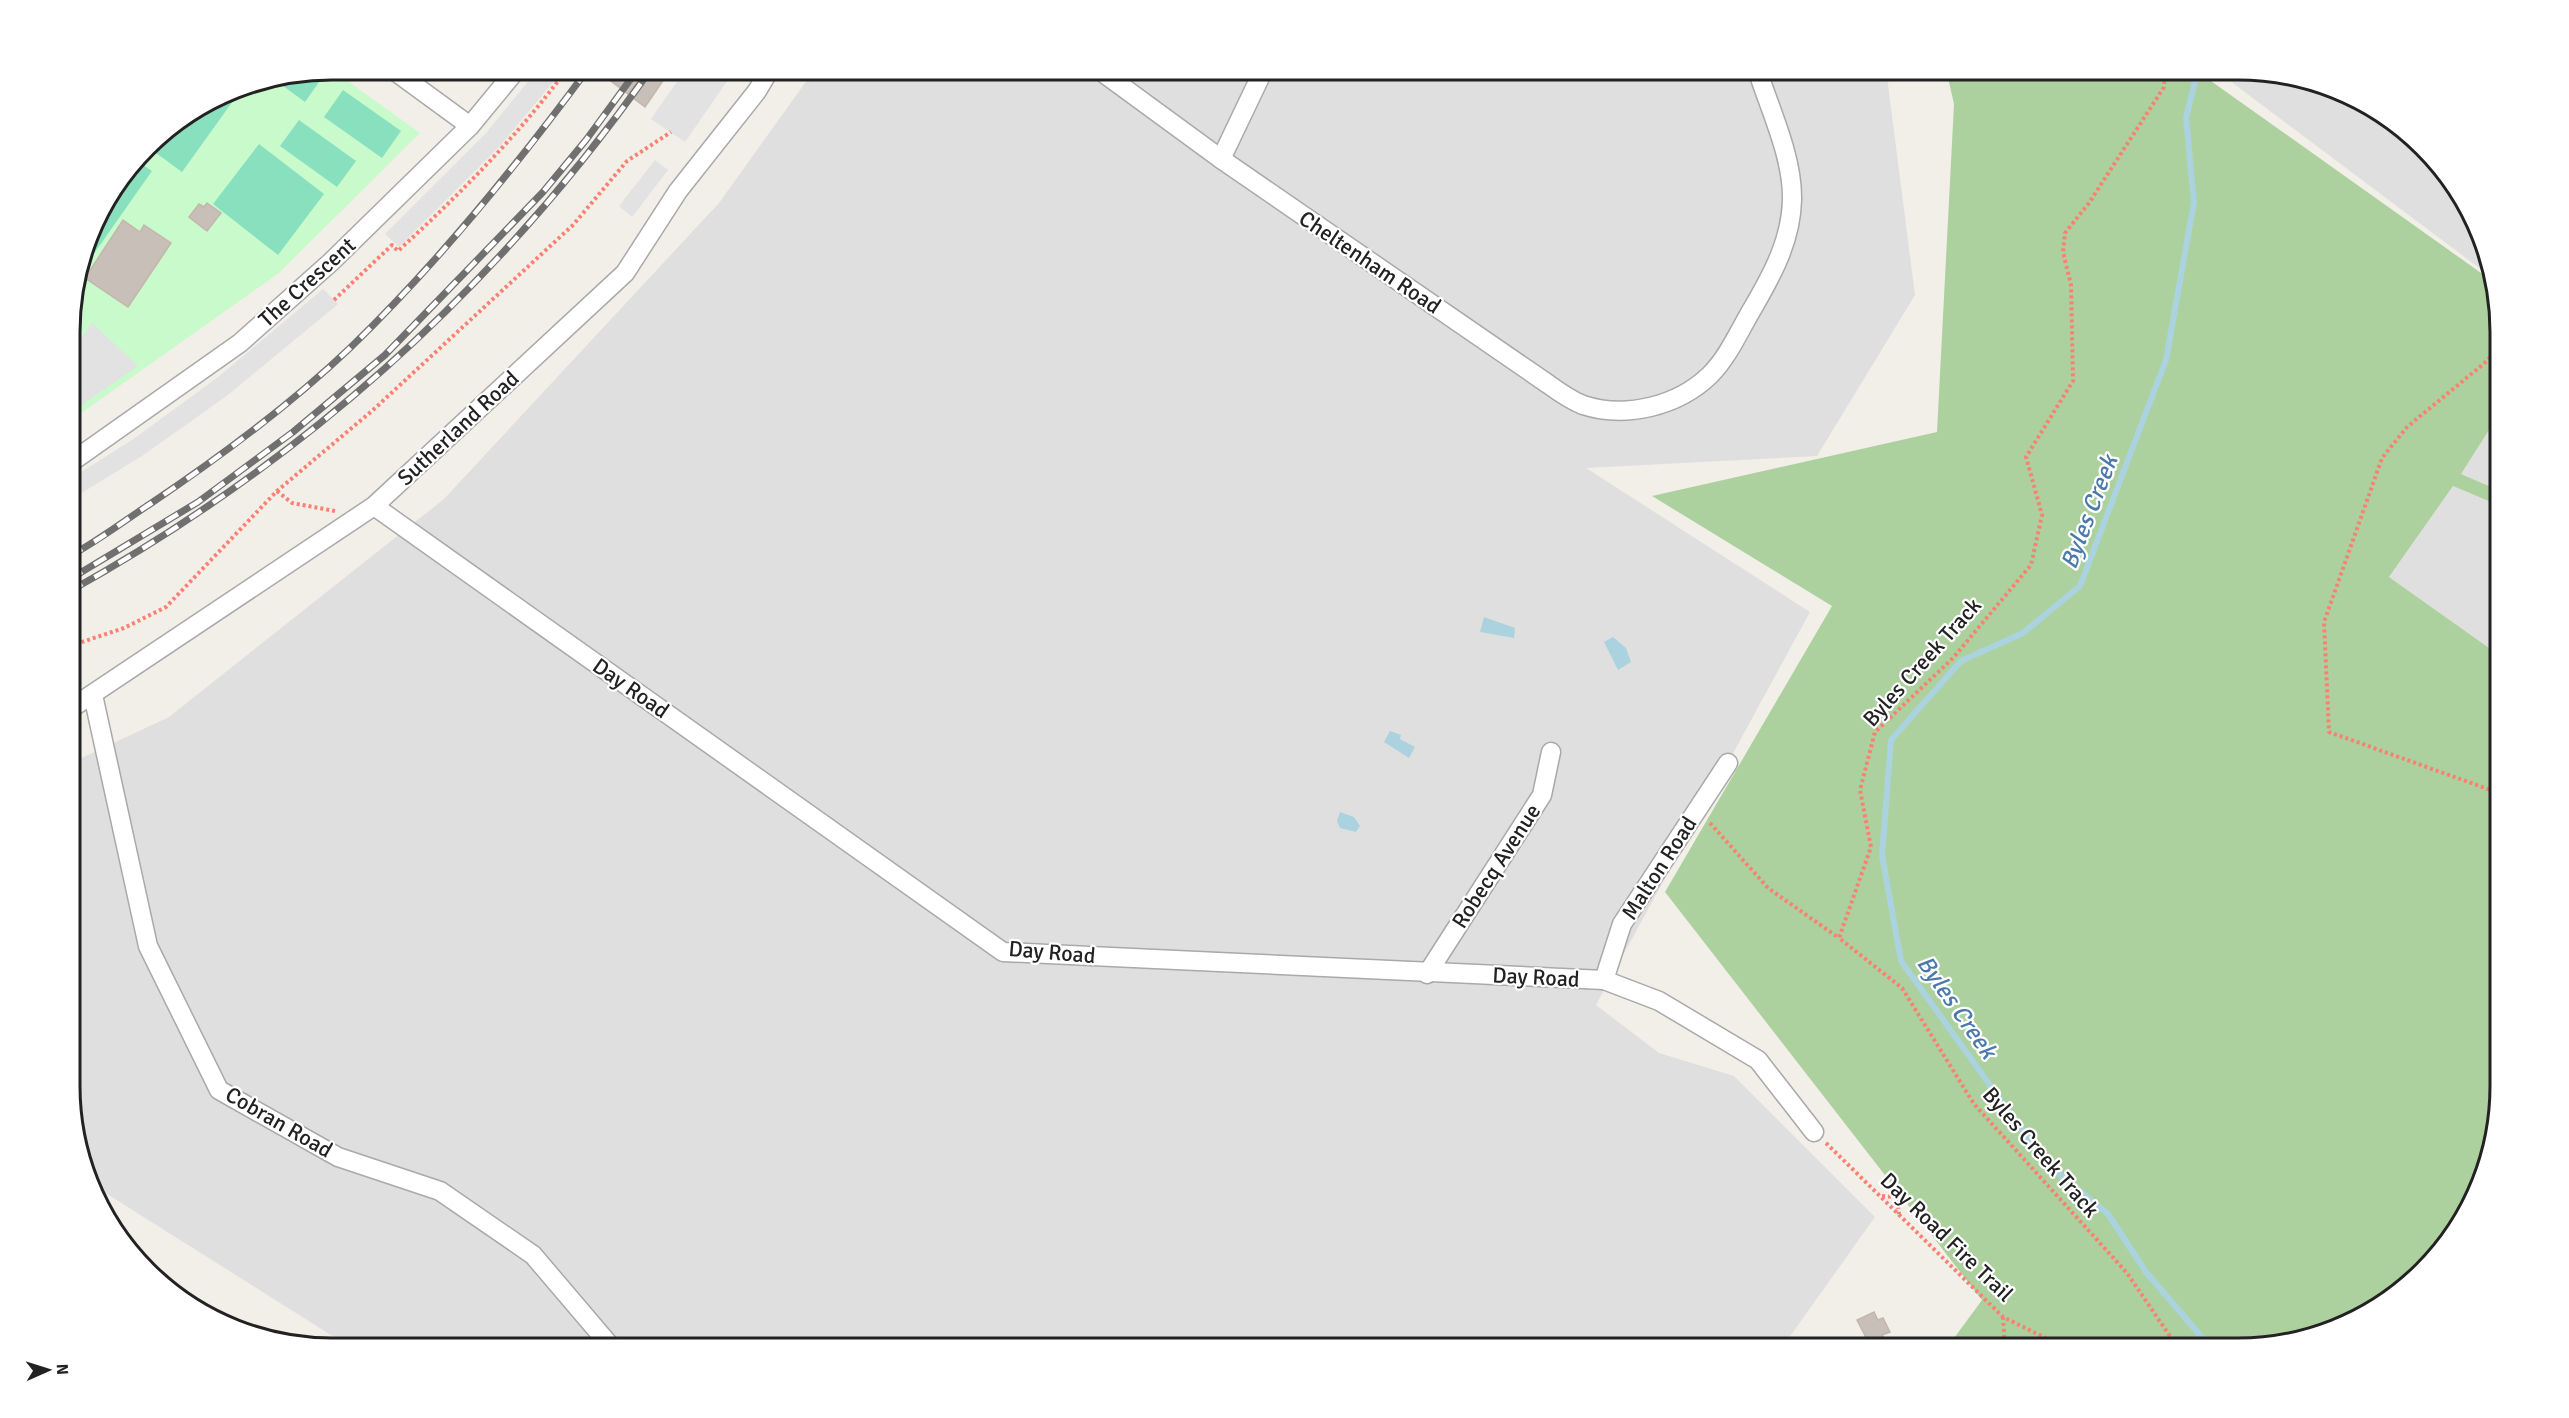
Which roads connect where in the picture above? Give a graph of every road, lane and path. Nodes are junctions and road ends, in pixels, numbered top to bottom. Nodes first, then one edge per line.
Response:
1 (407, 80) edge
2 (508, 80) edge
3 (558, 80) edge
4 (764, 80) edge
5 (1113, 80) edge
6 (1259, 80) edge
7 (1760, 80) edge
8 (2164, 80) edge
9 (470, 126) junction
10 (671, 132) dead end
11 (1221, 159) junction
12 (334, 300) dead end
13 (2490, 357) edge
14 (80, 456) edge
15 (277, 491) junction
16 (374, 506) junction
17 (339, 512) dead end
18 (80, 643) edge
19 (93, 695) junction
20 (80, 703) edge
21 (1551, 752) dead end
22 (1728, 763) dead end
23 (2490, 790) edge
24 (1698, 809) junction
25 (1839, 938) junction
26 (1427, 974) junction
27 (1604, 980) junction
28 (1814, 1132) joint
29 (1882, 1196) junction
30 (1899, 1214) junction
31 (2003, 1317) junction
32 (604, 1338) edge
33 (2004, 1338) edge
34 (2047, 1338) edge
35 (2171, 1338) edge

1 - 9 street
2 - 9 street, The Crescent
3 - 12 path
4 - 16 street, Sutherland Road
5 - 11 street, Cheltenham Road
6 - 11 street
7 - 11 street, Cheltenham Road
8 - 25 path, Byles Creek Track
9 - 14 street, The Crescent
10 - 15 path
13 - 23 path
15 - 17 path
15 - 18 path
16 - 19 street, Sutherland Road
16 - 26 street, Day Road
19 - 20 street, Sutherland Road
19 - 32 street, Cobran Road
21 - 26 street, Robecq Avenue
22 - 24 street, Malton Road
24 - 25 path
24 - 27 street, Malton Road
25 - 35 path, Byles Creek Track
26 - 27 street, Day Road
27 - 28 street, Day Road
28 - 29 path, Day Road Fire Trail
29 - 30 path, Day Road Fire Trail
29 - 30 path
30 - 31 path, Day Road Fire Trail
31 - 33 path
31 - 34 path, Day Road Fire Trail

